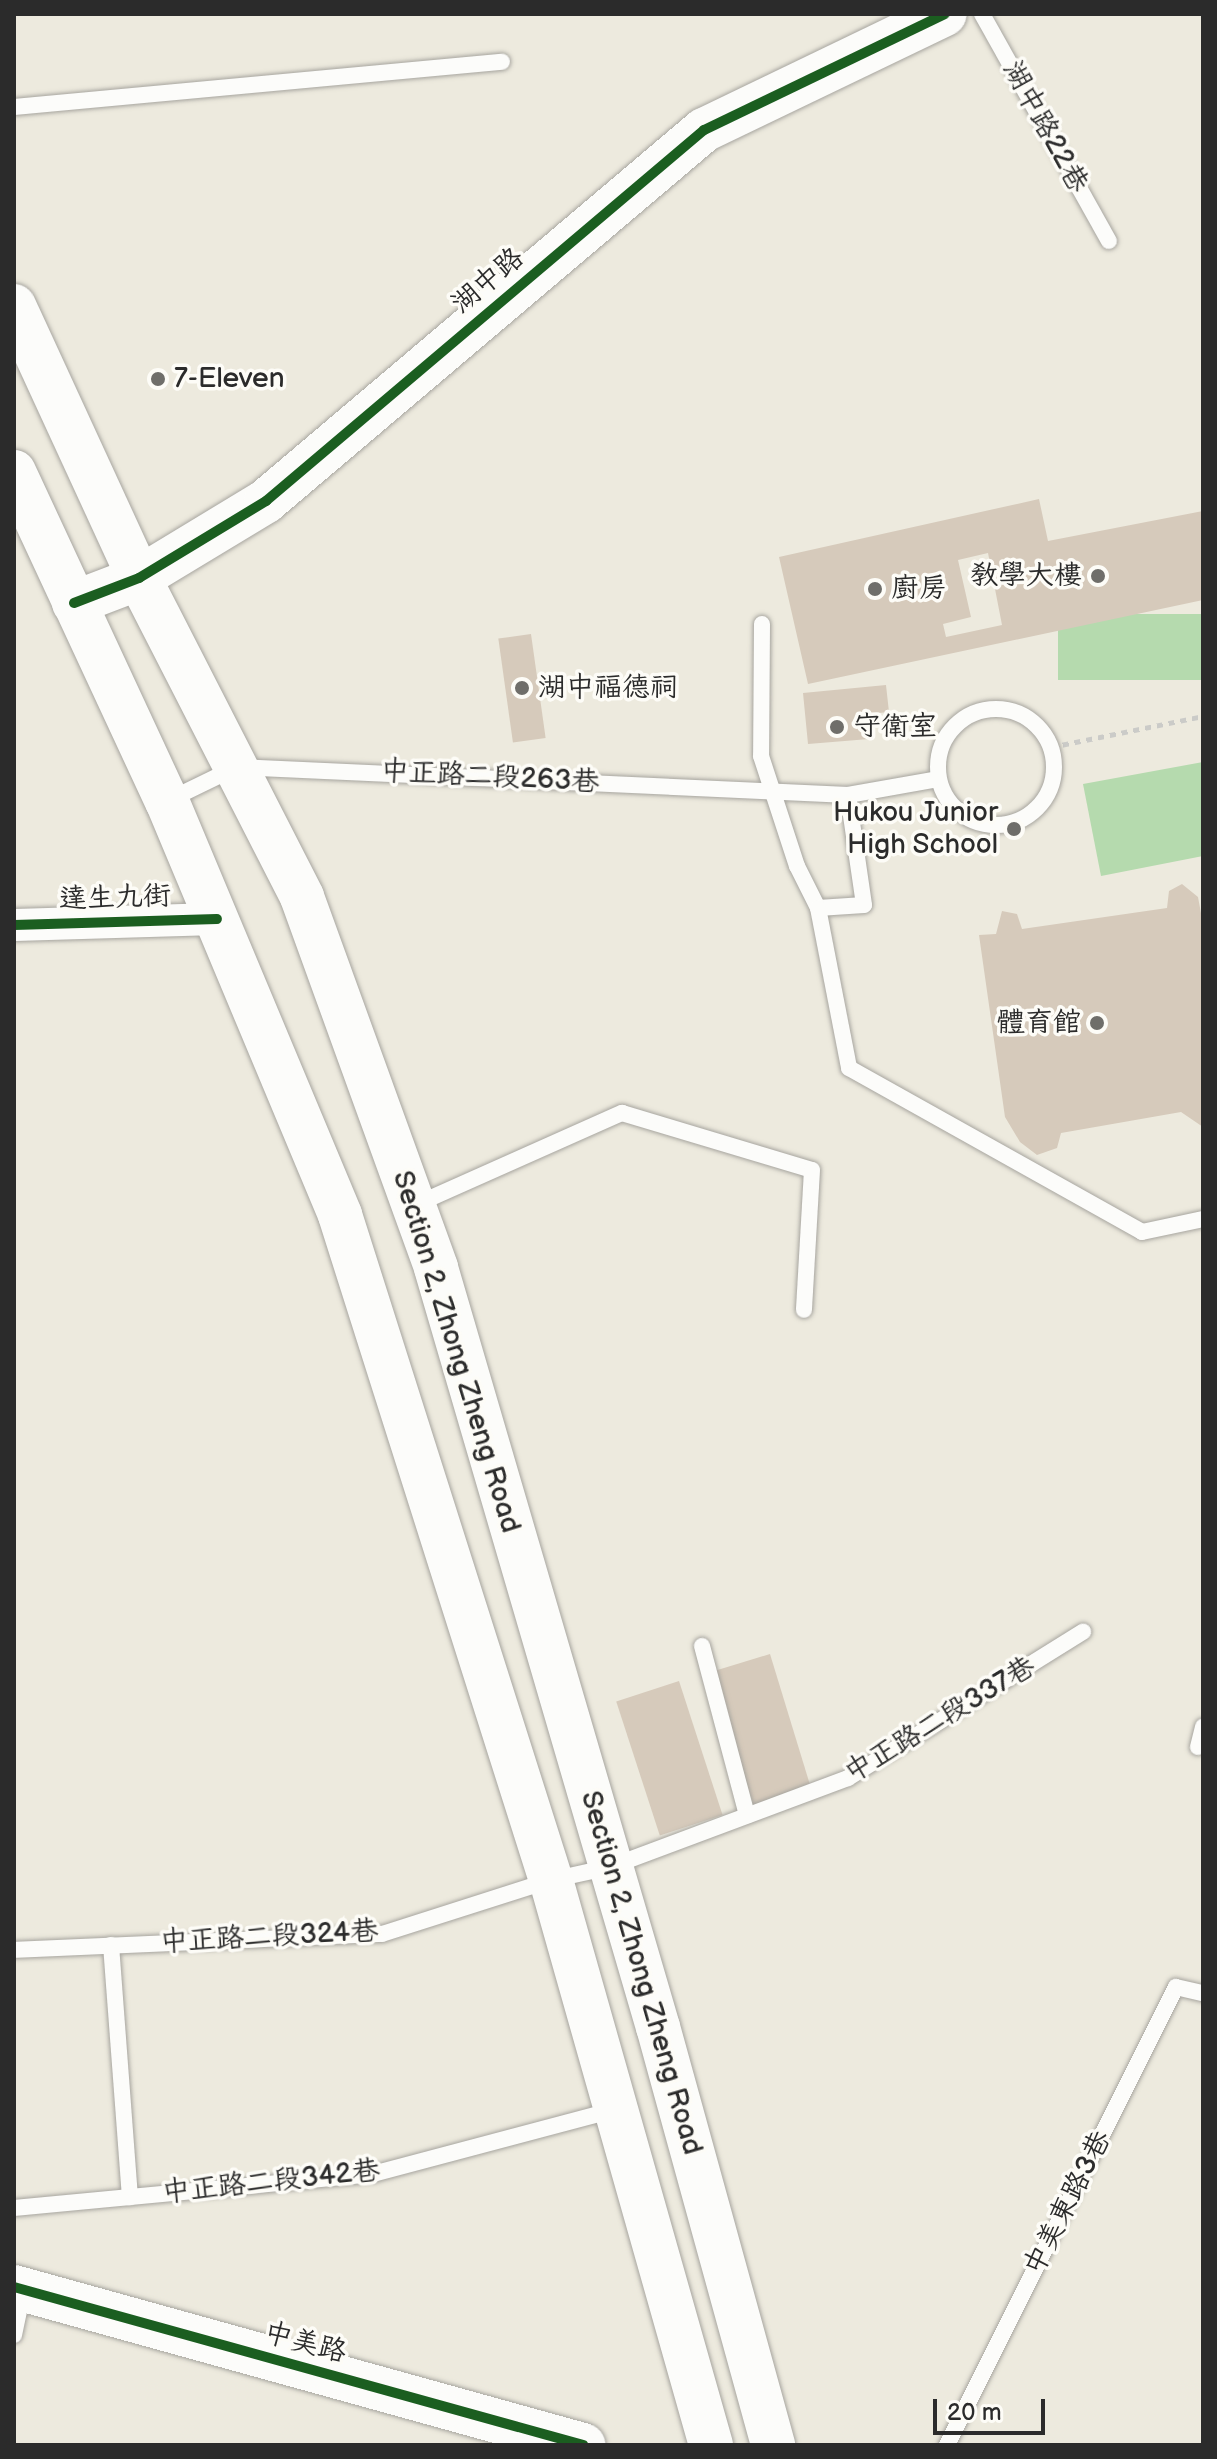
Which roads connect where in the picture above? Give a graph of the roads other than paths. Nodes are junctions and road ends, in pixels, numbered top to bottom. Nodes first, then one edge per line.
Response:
1 (945, 14) edge
2 (982, 14) edge
3 (502, 62) dead end
4 (14, 107) edge
5 (1109, 241) dead end
6 (15, 309) edge
7 (14, 472) edge
8 (139, 578) junction
9 (74, 603) junction
10 (762, 624) dead end
11 (237, 767) junction
12 (938, 779) junction
13 (771, 790) junction
14 (848, 795) junction
15 (167, 801) junction
16 (818, 908) junction
17 (217, 919) junction
18 (14, 925) edge
19 (413, 1206) junction
20 (1203, 1219) edge
21 (804, 1310) dead end
22 (1083, 1632) dead end
23 (702, 1646) dead end
24 (1203, 1727) edge
25 (1198, 1747) dead end
26 (747, 1815) junction
27 (610, 1867) junction
28 (551, 1880) junction
29 (111, 1945) junction
30 (14, 1950) edge
31 (1203, 1993) edge
32 (616, 2109) junction
33 (130, 2197) junction
34 (14, 2208) edge
35 (19, 2289) edge
36 (14, 2335) edge
37 (583, 2445) edge
38 (711, 2445) edge
39 (773, 2445) edge
40 (947, 2445) edge

1 - 8 main road, 湖中路
2 - 5 lane, 湖中路22巷
3 - 4 lane
6 - 8 main road, Section 2, Zhong Zheng Road
7 - 9 main road
8 - 9 main road, 湖中路
8 - 11 main road, Section 2, Zhong Zheng Road
9 - 15 main road
10 - 13 lane
11 - 13 lane, 中正路二段263巷
11 - 15 lane, 中正路二段263巷
11 - 19 main road, Section 2, Zhong Zheng Road
12 - 12 lane
12 - 14 lane, 中正路二段263巷
13 - 14 lane, 中正路二段263巷
13 - 16 lane
14 - 16 lane
15 - 17 main road
16 - 20 lane
17 - 18 street, 達生九街
17 - 28 main road
19 - 21 lane
19 - 27 main road, Section 2, Zhong Zheng Road
22 - 26 lane, 中正路二段337巷
23 - 26 lane
24 - 25 lane
26 - 27 lane, 中正路二段337巷
27 - 28 lane, 中正路二段324巷
27 - 39 main road, Section 2, Zhong Zheng Road
28 - 29 lane, 中正路二段324巷
28 - 32 main road
29 - 30 lane, 中正路二段324巷
29 - 33 lane
31 - 40 lane, 中美東路3巷
32 - 33 lane, 中正路二段342巷
32 - 38 main road
33 - 34 lane, 中正路二段342巷
35 - 36 lane
35 - 37 main road, 中美路

